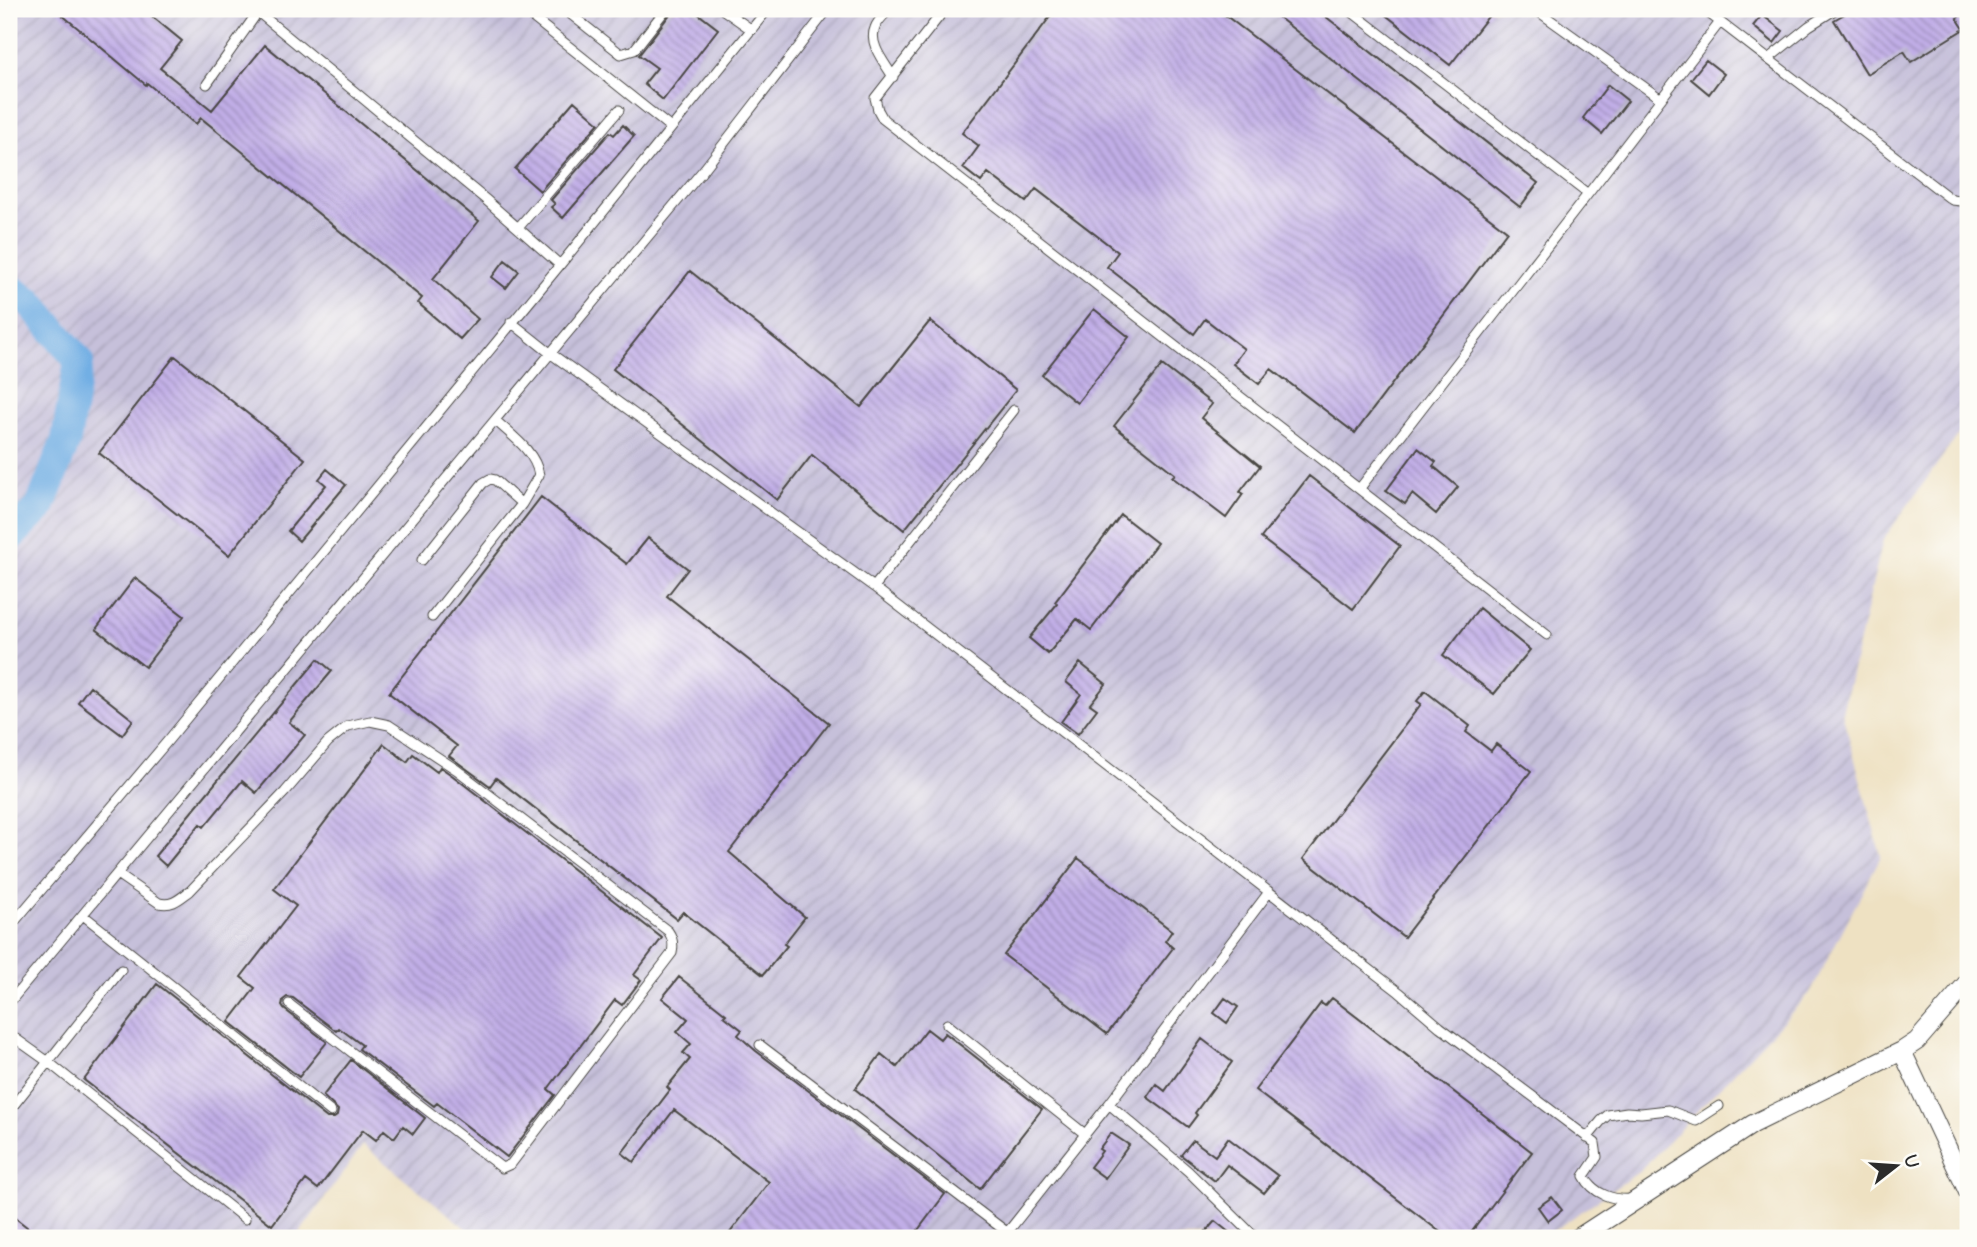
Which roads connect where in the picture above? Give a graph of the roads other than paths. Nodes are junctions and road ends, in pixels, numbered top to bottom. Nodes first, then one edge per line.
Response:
1 (522, 9) edge
2 (564, 9) edge
3 (667, 9) edge
4 (722, 9) edge
5 (768, 9) edge
6 (828, 9) edge
7 (890, 9) edge
8 (945, 9) edge
9 (1348, 9) edge
10 (1535, 9) edge
11 (1703, 9) edge
12 (1836, 9) edge
13 (259, 10) edge
14 (1720, 22) junction
15 (751, 30) junction
16 (1768, 59) junction
17 (892, 77) junction
18 (206, 84) dead end
19 (1661, 99) junction
20 (619, 110) dead end
21 (671, 128) junction
22 (1588, 194) junction
23 (1968, 198) edge
24 (518, 228) junction
25 (560, 265) junction
26 (512, 323) junction
27 (550, 353) junction
28 (1014, 410) dead end
29 (495, 420) junction
30 (1360, 488) junction
31 (523, 504) junction
32 (422, 560) dead end
33 (874, 587) junction
34 (432, 617) dead end
35 (1547, 635) dead end
36 (117, 874) junction
37 (1269, 892) junction
38 (83, 915) junction
39 (9, 928) edge
40 (121, 970) dead end
41 (1968, 982) edge
42 (9, 1003) edge
43 (289, 1004) dead end
44 (947, 1024) dead end
45 (9, 1034) edge
46 (760, 1045) dead end
47 (1902, 1051) junction
48 (47, 1061) junction
49 (1109, 1104) junction
50 (1719, 1107) dead end
51 (9, 1111) edge
52 (331, 1112) dead end
53 (1085, 1134) junction
54 (1587, 1138) junction
55 (1968, 1192) edge
56 (1637, 1199) junction
57 (245, 1219) dead end
58 (1006, 1235) edge
59 (1256, 1238) edge
60 (1578, 1238) edge

1 - 21 lane
2 - 3 lane
4 - 15 lane
5 - 15 lane
6 - 27 lane
7 - 17 lane
8 - 17 lane
9 - 22 lane
10 - 19 lane
11 - 14 lane
12 - 16 lane
13 - 18 lane
13 - 24 lane
14 - 16 lane
14 - 19 lane
15 - 21 lane
16 - 23 lane
17 - 30 lane
19 - 22 lane
20 - 24 lane
21 - 25 lane
22 - 30 lane
24 - 25 lane
25 - 26 lane
26 - 27 lane
26 - 39 lane
27 - 29 lane
27 - 33 lane
28 - 33 lane
29 - 31 lane
29 - 36 lane
30 - 35 lane
31 - 32 lane
31 - 34 lane
33 - 37 lane
36 - 38 lane
36 - 43 lane
37 - 49 lane
37 - 54 lane
38 - 42 lane
38 - 52 lane
40 - 48 lane
41 - 47 street
44 - 53 lane
45 - 48 lane
46 - 58 lane
47 - 55 street
47 - 56 street
48 - 51 lane
48 - 57 lane
49 - 53 lane
49 - 59 lane
50 - 54 lane
53 - 58 lane
54 - 56 lane
56 - 60 street

